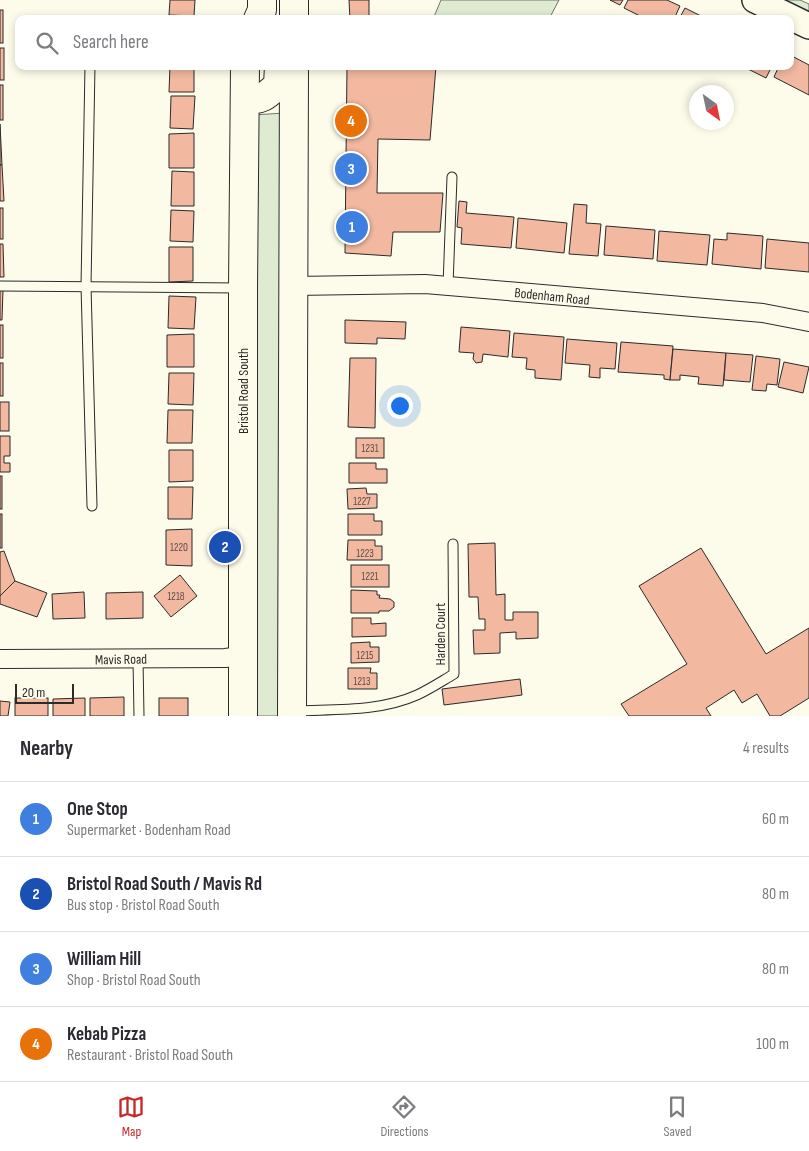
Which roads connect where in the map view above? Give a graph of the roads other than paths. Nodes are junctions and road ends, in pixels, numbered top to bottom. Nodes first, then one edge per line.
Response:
1 (246, 0) edge
2 (262, 0) edge
3 (755, 0) edge
4 (246, 15) edge
5 (260, 15) edge
6 (786, 15) edge
7 (794, 19) edge
8 (809, 26) edge
9 (90, 70) edge
10 (245, 70) edge
11 (279, 70) edge
12 (294, 70) edge
13 (245, 99) junction
14 (452, 177) dead end
15 (0, 286) edge
16 (86, 286) junction
17 (294, 286) junction
18 (448, 286) junction
19 (243, 288) junction
20 (809, 322) edge
21 (92, 506) dead end
22 (453, 544) dead end
23 (242, 656) junction
24 (0, 659) edge
25 (138, 659) junction
26 (292, 713) edge
27 (139, 716) edge
28 (243, 716) edge

1 - 4 highway
2 - 5 highway
3 - 6 street
7 - 8 street
9 - 16 lane
10 - 13 highway, Bristol Road South
11 - 13 highway
12 - 17 highway
13 - 19 highway, Bristol Road South
14 - 18 lane
15 - 16 lane
16 - 19 lane
16 - 21 lane
17 - 18 street, Bodenham Road
17 - 26 highway
18 - 20 street, Bodenham Road
19 - 23 highway, Bristol Road South
22 - 26 lane, Harden Court
23 - 25 street, Mavis Road
23 - 28 highway, Bristol Road South
24 - 25 street, Mavis Road
25 - 27 lane

